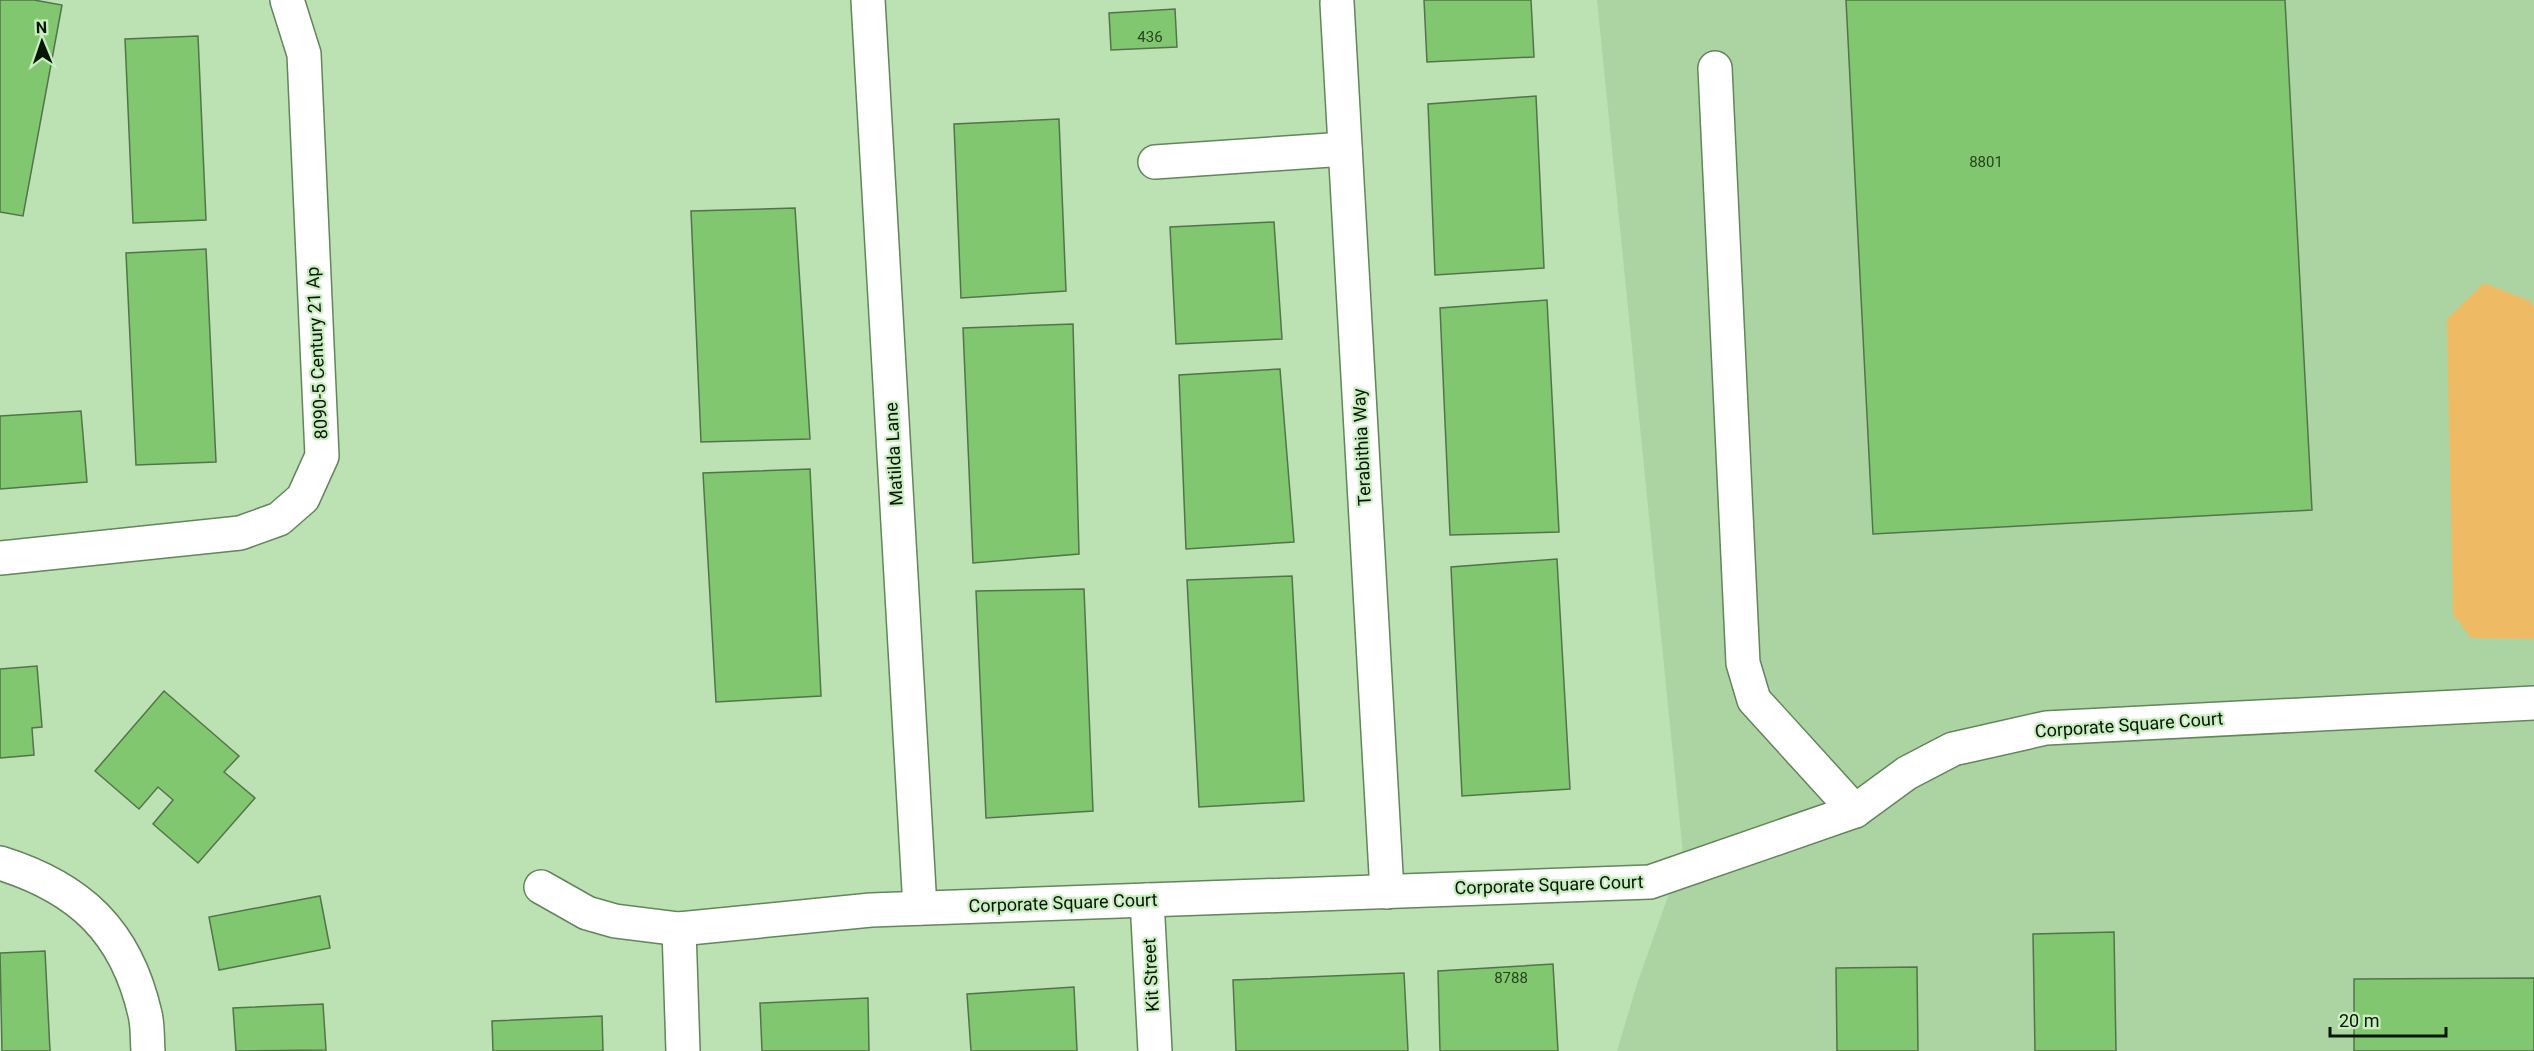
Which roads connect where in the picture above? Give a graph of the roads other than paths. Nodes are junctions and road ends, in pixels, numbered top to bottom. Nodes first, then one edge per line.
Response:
1 (287, 0) edge
2 (868, 0) edge
3 (1337, 3) dead end
4 (1714, 68) dead end
5 (1345, 149) junction
6 (1155, 162) dead end
7 (0, 558) edge
8 (2534, 703) edge
9 (1855, 811) junction
10 (0, 863) edge
11 (541, 887) dead end
12 (1387, 892) junction
13 (1147, 900) junction
14 (920, 908) junction
15 (679, 928) junction
16 (148, 1051) edge
17 (683, 1051) edge
18 (1155, 1051) edge

1 - 7 street, 8090-5 Century 21 Ap
2 - 14 street, Matilda Lane
3 - 5 street, Terabithia Way
4 - 9 street
5 - 6 street
5 - 12 street, Terabithia Way
8 - 9 street, Corporate Square Court
9 - 12 street, Corporate Square Court
10 - 16 street
11 - 15 street, Corporate Square Court
12 - 13 street, Corporate Square Court
13 - 14 street, Corporate Square Court
13 - 18 street, Kit Street
14 - 15 street, Corporate Square Court
15 - 17 street

